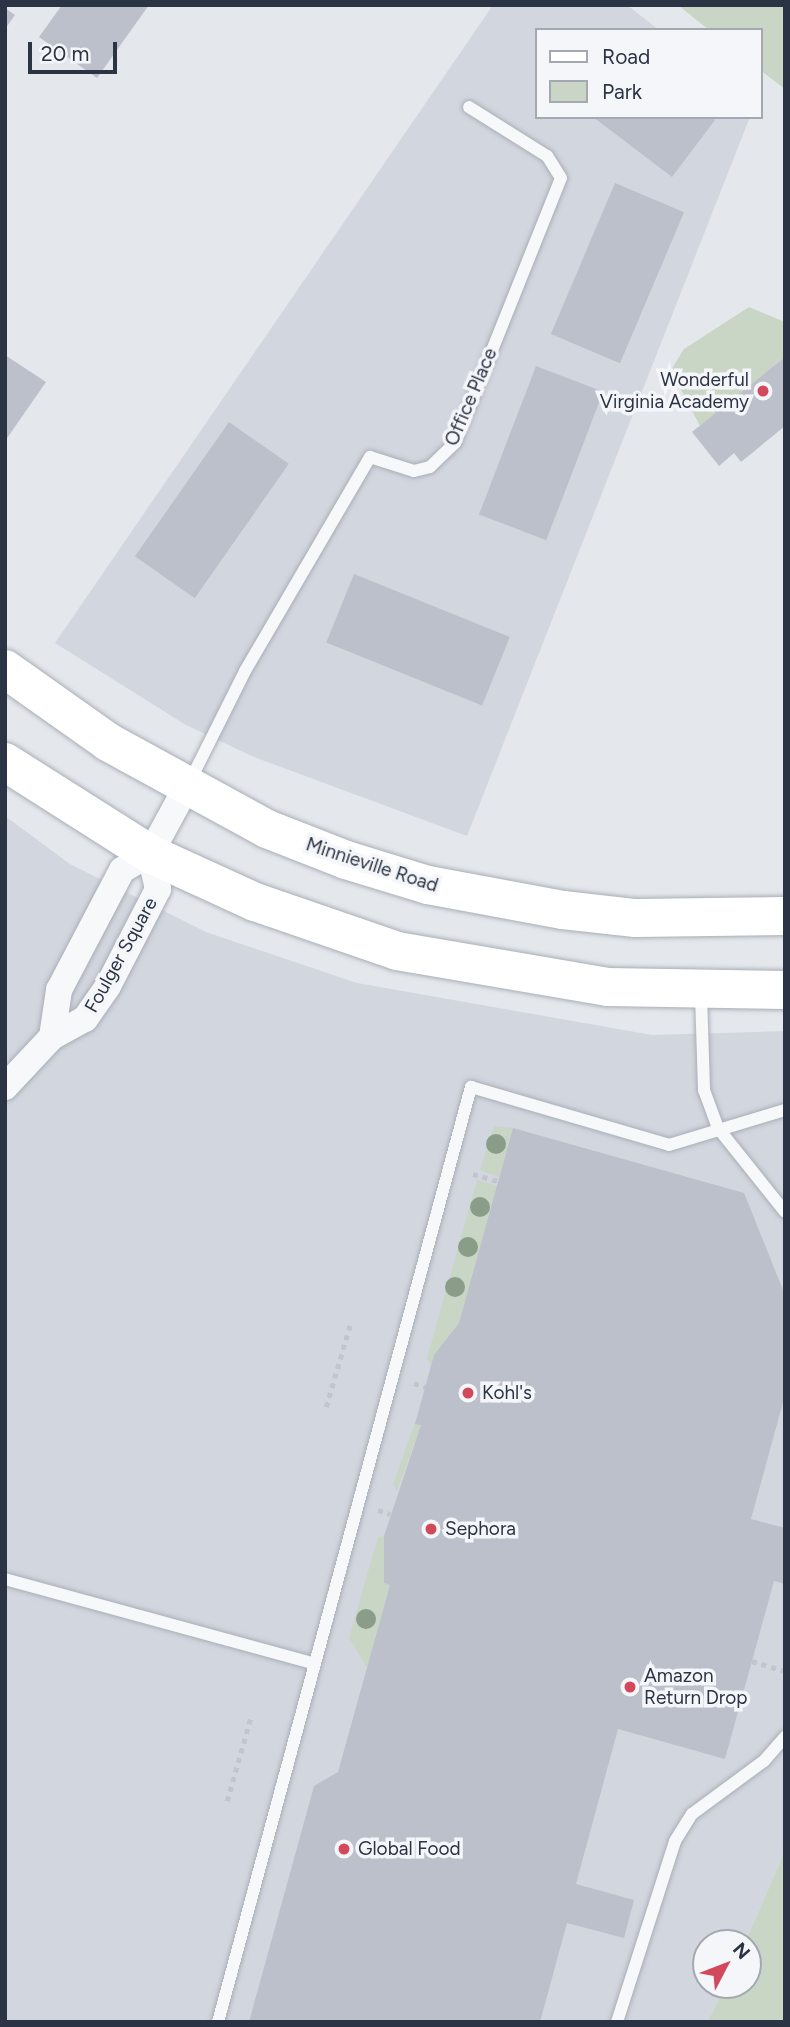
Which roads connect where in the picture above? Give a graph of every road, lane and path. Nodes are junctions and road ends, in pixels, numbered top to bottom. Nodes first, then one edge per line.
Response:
1 (469, 107) dead end
2 (5, 669) edge
3 (5, 762) edge
4 (187, 786) junction
5 (150, 854) junction
6 (785, 916) edge
7 (785, 990) edge
8 (701, 991) junction
9 (52, 1037) junction
10 (5, 1087) edge
11 (785, 1110) edge
12 (718, 1128) junction
13 (473, 1174) dead end
14 (498, 1181) dead end
15 (785, 1212) edge
16 (350, 1325) dead end
17 (414, 1383) dead end
18 (425, 1387) dead end
19 (326, 1407) dead end
20 (378, 1510) dead end
21 (390, 1514) dead end
22 (5, 1579) edge
23 (752, 1661) dead end
24 (315, 1664) junction
25 (785, 1671) edge
26 (251, 1716) dead end
27 (785, 1737) edge
28 (227, 1801) dead end
29 (218, 2022) edge
30 (617, 2022) edge

1 - 4 lane, Office Place
2 - 4 main road, Minnieville Road
3 - 5 main road
4 - 5 street, Foulger Square
4 - 6 main road, Minnieville Road
5 - 8 main road
5 - 9 street, Foulger Square
5 - 9 street, Foulger Square
7 - 8 main road
8 - 12 lane
9 - 10 street, Foulger Square
11 - 12 lane
12 - 15 lane
12 - 24 lane
13 - 14 path
16 - 19 path
17 - 18 path
20 - 21 path
22 - 24 lane
23 - 25 path
24 - 29 lane
26 - 28 path
27 - 30 lane

